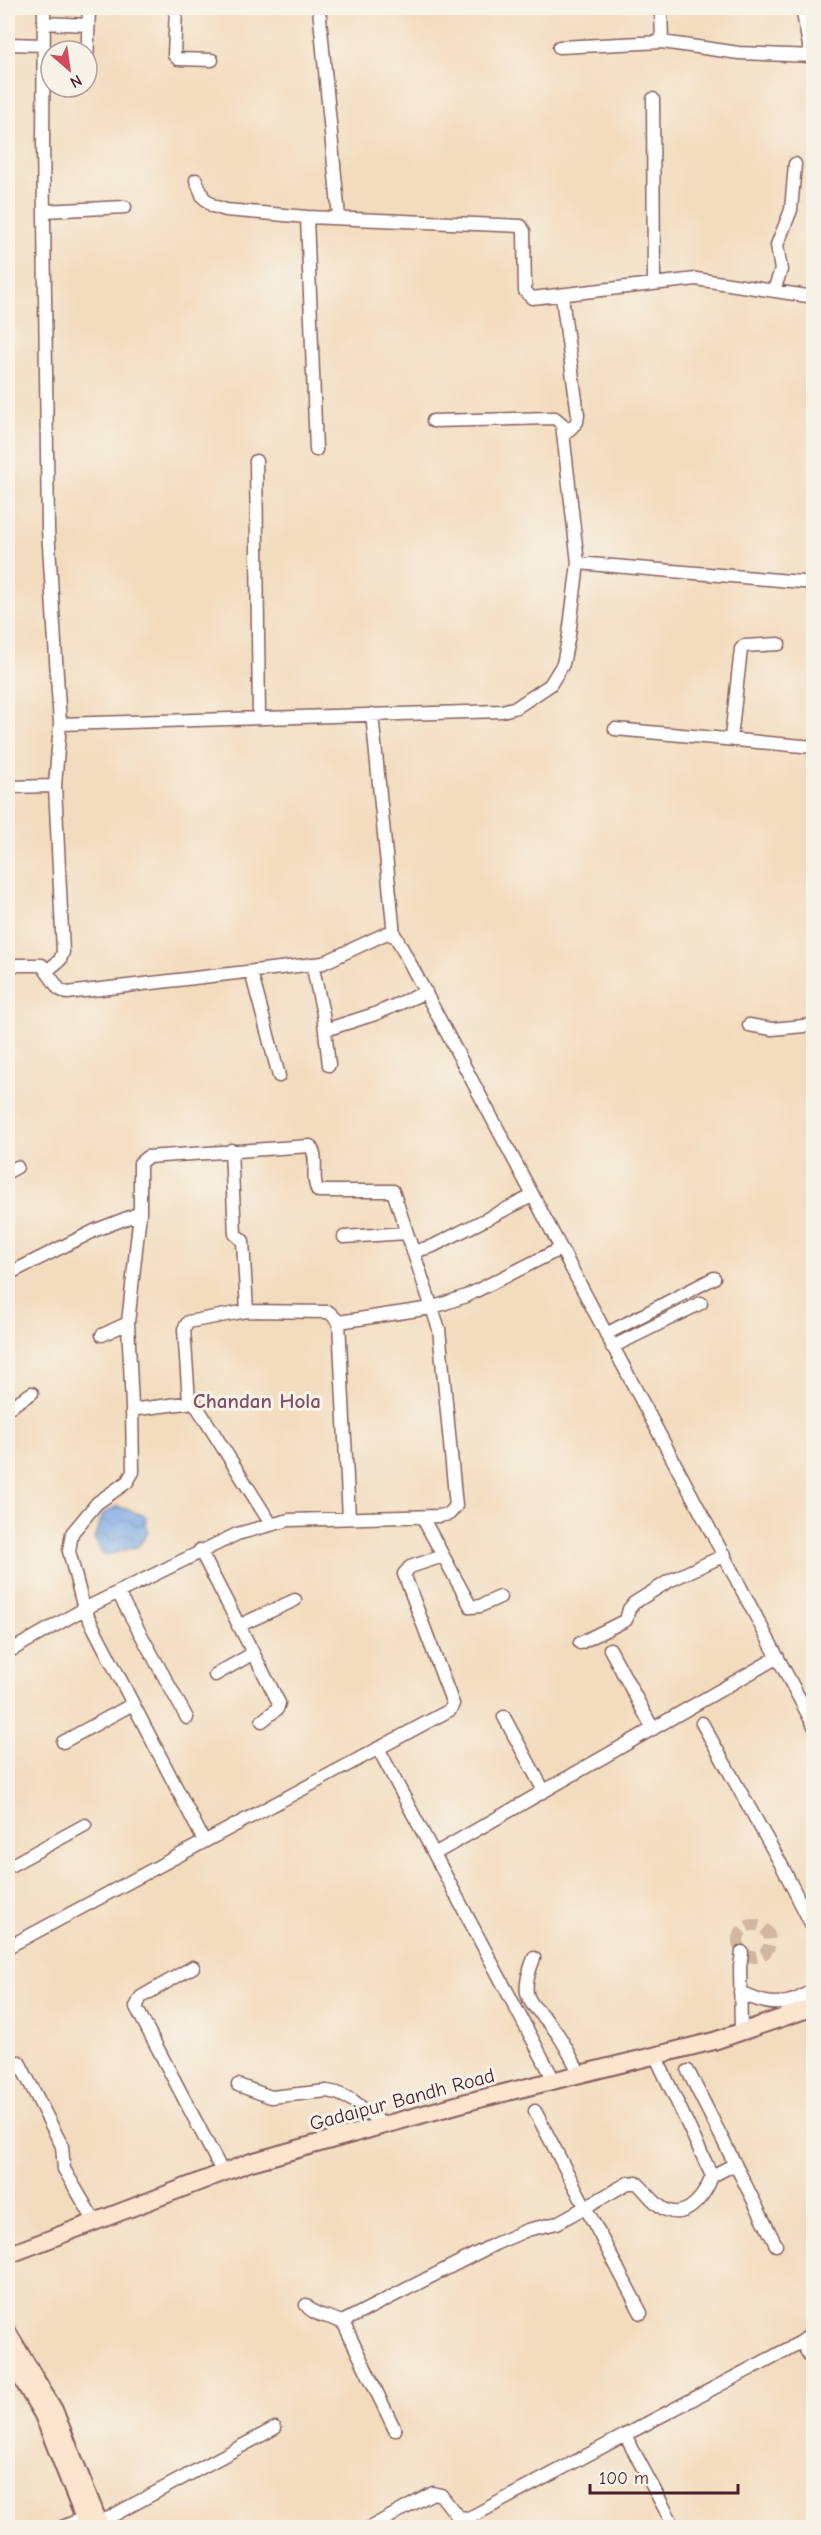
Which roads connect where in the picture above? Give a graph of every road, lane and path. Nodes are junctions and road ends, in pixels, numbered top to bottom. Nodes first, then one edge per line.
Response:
1 (44, 8) edge
2 (89, 8) edge
3 (176, 8) edge
4 (319, 8) edge
5 (662, 8) edge
6 (802, 8) edge
7 (43, 23) junction
8 (88, 25) junction
9 (44, 39) edge
10 (88, 39) edge
11 (662, 42) junction
12 (8, 44) edge
13 (39, 45) edge
14 (559, 46) dead end
15 (812, 56) edge
16 (212, 60) dead end
17 (44, 99) edge
18 (653, 99) dead end
19 (795, 164) dead end
20 (196, 180) dead end
21 (125, 207) dead end
22 (44, 211) junction
23 (307, 217) junction
24 (339, 218) junction
25 (654, 283) junction
26 (774, 290) junction
27 (562, 297) junction
28 (813, 297) edge
29 (433, 421) dead end
30 (564, 435) junction
31 (316, 450) dead end
32 (256, 461) dead end
33 (578, 563) junction
34 (813, 583) edge
35 (779, 645) dead end
36 (372, 714) junction
37 (259, 717) junction
38 (60, 724) junction
39 (615, 729) dead end
40 (731, 738) junction
41 (813, 747) edge
42 (55, 786) junction
43 (8, 787) edge
44 (394, 934) junction
45 (312, 964) junction
46 (8, 965) edge
47 (48, 970) junction
48 (251, 972) junction
49 (426, 992) junction
50 (749, 1025) dead end
51 (813, 1025) edge
52 (325, 1030) junction
53 (329, 1065) dead end
54 (279, 1076) dead end
55 (231, 1150) junction
56 (532, 1196) junction
57 (140, 1213) junction
58 (407, 1233) junction
59 (344, 1237) dead end
60 (560, 1249) junction
61 (413, 1252) junction
62 (9, 1270) edge
63 (714, 1278) dead end
64 (701, 1303) dead end
65 (431, 1308) junction
66 (247, 1311) junction
67 (339, 1322) junction
68 (128, 1323) junction
69 (606, 1334) junction
70 (102, 1335) dead end
71 (612, 1347) junction
72 (32, 1393) dead end
73 (189, 1401) junction
74 (132, 1406) junction
75 (8, 1408) edge
76 (422, 1516) junction
77 (349, 1518) junction
78 (271, 1524) junction
79 (200, 1550) junction
80 (725, 1555) junction
81 (443, 1556) junction
82 (118, 1593) junction
83 (500, 1597) dead end
84 (295, 1600) dead end
85 (84, 1610) junction
86 (238, 1626) junction
87 (580, 1643) dead end
88 (610, 1649) dead end
89 (8, 1652) edge
90 (252, 1654) junction
91 (778, 1658) junction
92 (214, 1675) dead end
93 (133, 1704) junction
94 (504, 1717) dead end
95 (187, 1718) dead end
96 (262, 1721) dead end
97 (702, 1723) dead end
98 (813, 1726) edge
99 (653, 1729) junction
100 (63, 1742) dead end
101 (378, 1749) junction
102 (544, 1791) junction
103 (85, 1825) dead end
104 (204, 1841) junction
105 (436, 1854) junction
106 (8, 1867) edge
107 (813, 1930) edge
108 (8, 1947) edge
109 (742, 1952) dead end
110 (534, 1958) dead end
111 (193, 1967) dead end
112 (813, 1988) edge
113 (740, 1992) junction
114 (813, 2007) edge
115 (741, 2032) junction
116 (655, 2055) junction
117 (19, 2062) dead end
118 (688, 2071) dead end
119 (580, 2074) junction
120 (555, 2082) junction
121 (238, 2085) dead end
122 (535, 2112) dead end
123 (384, 2125) junction
124 (735, 2164) junction
125 (223, 2173) junction
126 (712, 2176) junction
127 (585, 2208) junction
128 (94, 2222) junction
129 (776, 2245) dead end
130 (8, 2254) edge
131 (306, 2305) dead end
132 (641, 2313) dead end
133 (342, 2322) junction
134 (813, 2332) edge
135 (8, 2333) edge
136 (801, 2342) junction
137 (8, 2355) edge
138 (813, 2363) edge
139 (275, 2428) dead end
140 (396, 2430) dead end
141 (625, 2435) junction
142 (93, 2524) edge
143 (60, 2528) edge
144 (369, 2528) edge
145 (675, 2528) edge

1 - 7 street
2 - 8 street
3 - 16 street
4 - 24 street
5 - 11 street
6 - 15 street
7 - 8 street
7 - 9 street
8 - 10 street
11 - 14 street
11 - 15 street
12 - 13 street
17 - 22 street
18 - 25 street
19 - 26 street
20 - 23 street
21 - 22 street
22 - 38 street
23 - 24 street
23 - 31 street
24 - 27 street
25 - 26 street
25 - 27 street
26 - 28 street
27 - 30 street
29 - 30 street
30 - 33 street
32 - 37 street
33 - 34 street
33 - 36 street
35 - 40 street
36 - 37 street
36 - 44 street
37 - 38 street
38 - 42 street
39 - 40 street
40 - 41 street
42 - 43 street
42 - 47 street
44 - 45 street
44 - 49 street
45 - 48 street
45 - 52 street
46 - 47 street
47 - 48 street
48 - 54 street
49 - 52 street
49 - 56 street
50 - 51 street
52 - 53 street
55 - 57 street
55 - 58 street
55 - 66 street
56 - 60 street
56 - 61 street
57 - 62 street
57 - 68 street
58 - 59 street
58 - 61 street
60 - 65 street
60 - 69 street
61 - 65 street
63 - 69 street
64 - 71 street
65 - 67 street
65 - 76 street
66 - 67 street
66 - 73 street
67 - 77 street
68 - 70 street
68 - 74 street
69 - 71 street
71 - 80 street
72 - 75 street
73 - 74 street
73 - 78 street
74 - 85 street
76 - 77 street
76 - 81 street
77 - 78 street
78 - 79 street
79 - 82 street
79 - 86 street
80 - 87 street
80 - 91 street
81 - 83 street
81 - 101 street
82 - 85 street
82 - 95 street
84 - 86 street
85 - 89 street
85 - 93 street
86 - 90 street
88 - 99 street
90 - 92 street
90 - 96 street
91 - 98 street
91 - 99 street
93 - 100 street
93 - 104 street
94 - 102 street
97 - 107 street
99 - 102 street
101 - 104 street
101 - 105 street
102 - 105 street
103 - 106 street
104 - 108 street
105 - 120 street
109 - 113 street
110 - 119 street
111 - 125 street
112 - 113 street
113 - 115 street
114 - 115 street, Gadaipur Bandh Road
115 - 116 street, Gadaipur Bandh Road
116 - 119 street, Gadaipur Bandh Road
116 - 126 street
117 - 128 street
118 - 124 street
119 - 120 street, Gadaipur Bandh Road
120 - 123 street, Gadaipur Bandh Road
121 - 123 street
122 - 127 street
123 - 125 street, Gadaipur Bandh Road
124 - 126 street
124 - 129 street
125 - 128 street, Gadaipur Bandh Road
126 - 127 street
127 - 132 street
127 - 133 street
128 - 130 street, Gadaipur Bandh Road
131 - 133 street
133 - 140 street
134 - 136 street
135 - 142 street
136 - 138 street
136 - 141 street
137 - 142 street
139 - 142 street
141 - 144 street
141 - 145 street
142 - 143 street

